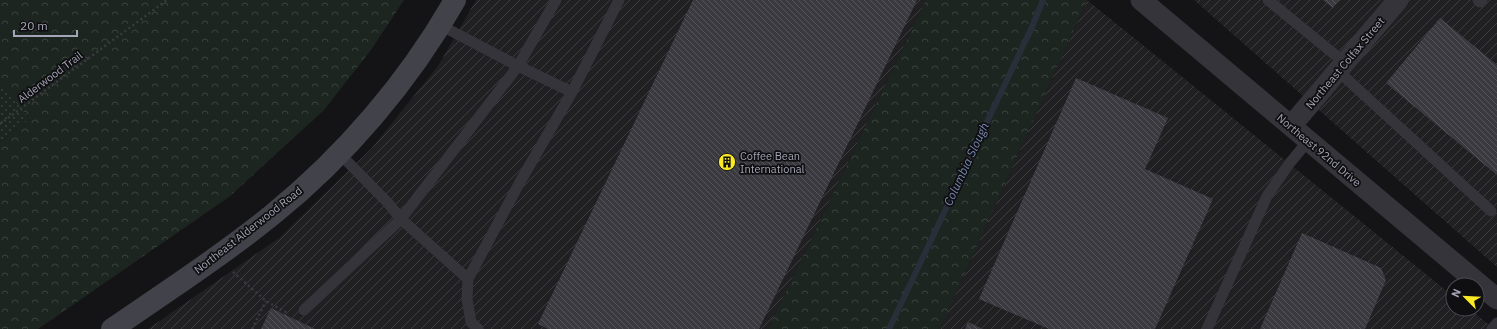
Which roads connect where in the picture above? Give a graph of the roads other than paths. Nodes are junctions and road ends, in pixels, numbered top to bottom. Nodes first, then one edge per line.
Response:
1 (455, 0) edge
2 (556, 0) edge
3 (619, 0) edge
4 (1141, 0) edge
5 (1268, 0) edge
6 (1398, 0) edge
7 (1478, 0) edge
8 (1482, 0) edge
9 (440, 25) junction
10 (518, 66) junction
11 (1341, 67) junction
12 (572, 92) junction
13 (1291, 126) junction
14 (1308, 141) junction
15 (339, 153) junction
16 (1491, 211) dead end
17 (401, 218) junction
18 (468, 279) junction
19 (1497, 299) edge
20 (304, 310) road end
21 (1497, 323) edge
22 (112, 329) edge
23 (478, 329) edge
24 (1207, 329) edge
25 (1492, 329) edge

1 - 9 street, Northeast Alderwood Road
2 - 10 lane
3 - 12 lane
4 - 13 street, Northeast 92nd Drive
5 - 11 lane
6 - 11 street, Northeast Colfax Street
7 - 8 lane
9 - 10 lane
9 - 15 street, Northeast Alderwood Road
10 - 12 lane
10 - 17 lane
11 - 13 street, Northeast Colfax Street
11 - 16 lane
12 - 18 lane
13 - 14 street, Northeast 92nd Drive
14 - 19 street, Northeast 92nd Drive
14 - 24 lane
15 - 17 lane
15 - 22 street, Northeast Alderwood Road
17 - 18 lane
17 - 20 lane
18 - 23 lane
21 - 25 lane

